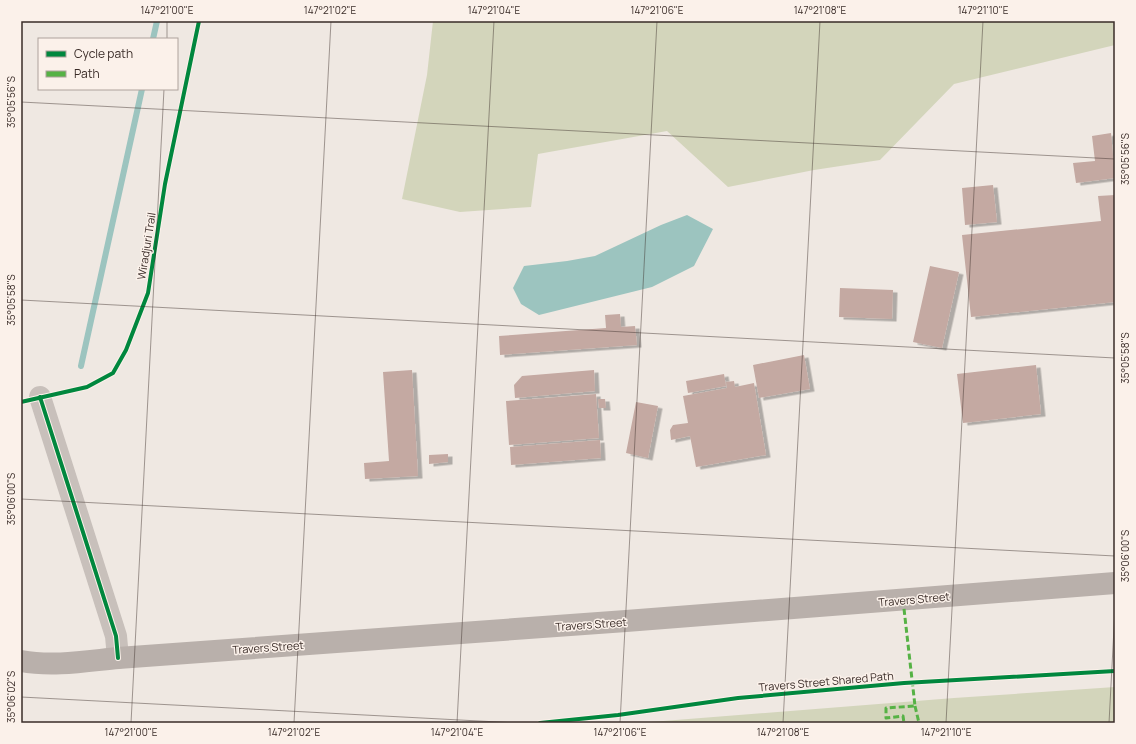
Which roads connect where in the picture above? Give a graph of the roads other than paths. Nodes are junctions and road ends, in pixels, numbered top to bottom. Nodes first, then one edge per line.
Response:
1 (40, 397) dead end
2 (1115, 583) edge
3 (118, 658) junction
4 (21, 662) edge
5 (67, 663) junction
6 (21, 677) edge

1 - 3 street
2 - 3 main road, Travers Street
3 - 5 main road, Travers Street
4 - 5 main road, Travers Street
5 - 6 main road, Travers Street

